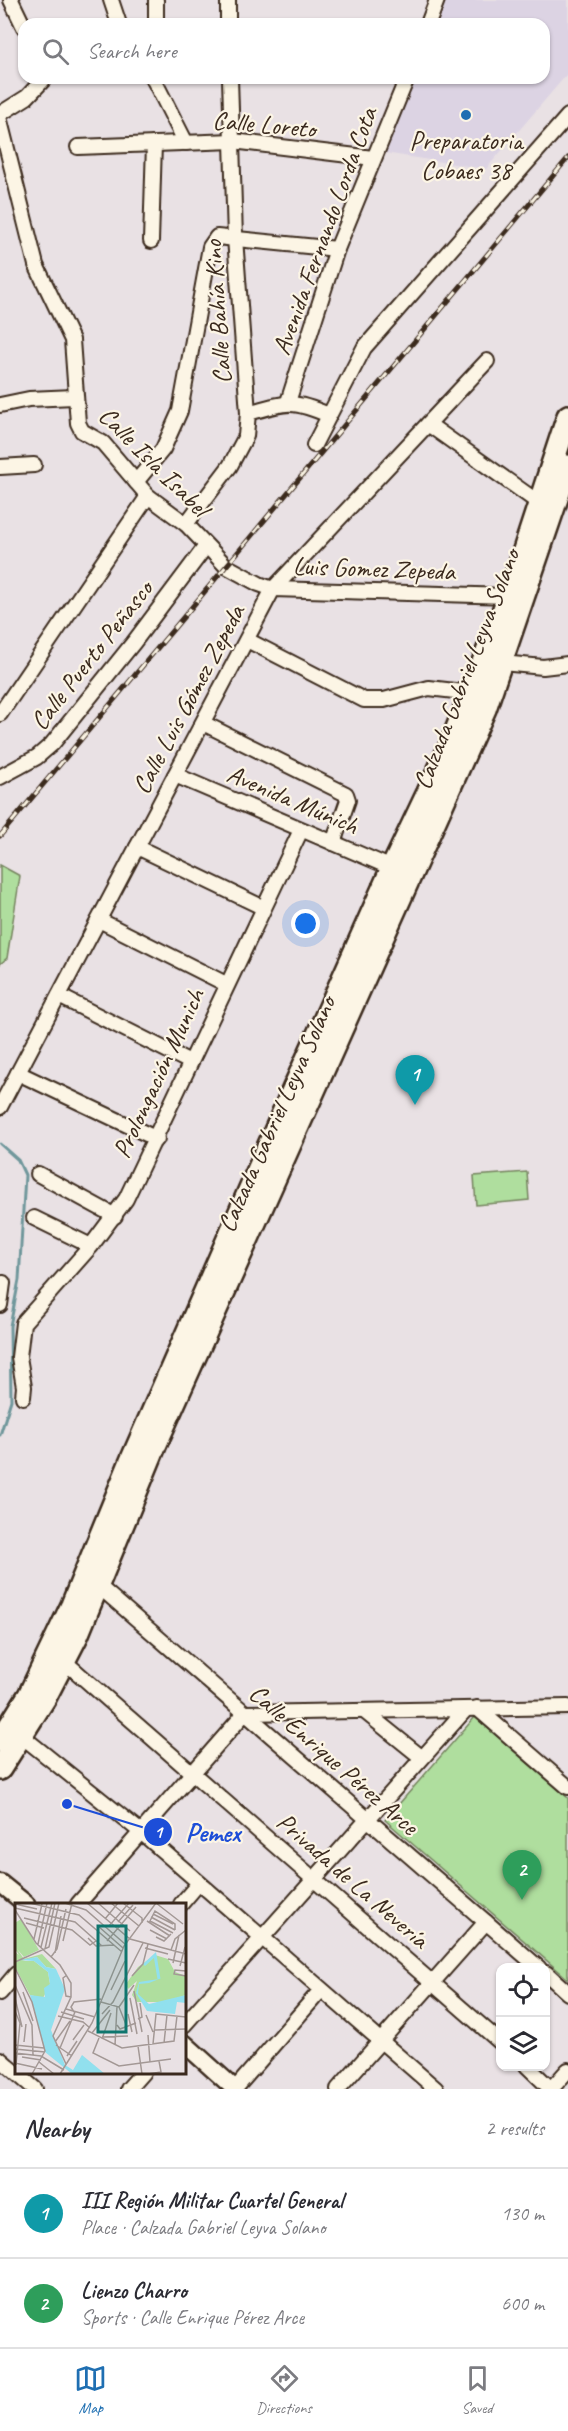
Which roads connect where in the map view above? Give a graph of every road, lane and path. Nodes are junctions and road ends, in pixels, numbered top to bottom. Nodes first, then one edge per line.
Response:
1 (11, 0) edge
2 (111, 0) edge
3 (156, 0) edge
4 (228, 0) edge
5 (437, 0) edge
6 (20, 18) edge
7 (116, 18) edge
8 (156, 18) edge
9 (228, 18) edge
10 (430, 18) edge
11 (39, 84) edge
12 (158, 84) edge
13 (230, 84) edge
14 (404, 84) edge
15 (0, 114) edge
16 (568, 116) edge
17 (0, 121) edge
18 (233, 141) junction
19 (186, 143) junction
20 (154, 144) junction
21 (78, 147) dead end
22 (374, 158) junction
23 (235, 238) junction
24 (151, 241) dead end
25 (337, 249) junction
26 (487, 361) dead end
27 (74, 397) junction
28 (288, 402) junction
29 (0, 405) edge
30 (248, 413) junction
31 (329, 415) junction
32 (568, 416) edge
33 (428, 424) junction
34 (314, 445) dead end
35 (34, 465) dead end
36 (568, 466) edge
37 (0, 467) edge
38 (136, 482) junction
39 (148, 496) junction
40 (539, 503) junction
41 (186, 524) junction
42 (206, 546) junction
43 (273, 589) junction
44 (509, 596) junction
45 (247, 640) junction
46 (502, 663) junction
47 (568, 664) edge
48 (472, 693) junction
49 (0, 714) edge
50 (203, 723) junction
51 (175, 775) junction
52 (0, 777) edge
53 (301, 830) junction
54 (333, 843) junction
55 (137, 847) junction
56 (392, 867) junction
57 (412, 876) junction
58 (262, 907) junction
59 (99, 920) junction
60 (226, 984) junction
61 (59, 996) junction
62 (190, 1062) junction
63 (18, 1073) junction
64 (0, 1107) edge
65 (157, 1139) junction
66 (38, 1174) dead end
67 (252, 1209) junction
68 (115, 1216) junction
69 (34, 1218) dead end
70 (91, 1246) junction
71 (3, 1283) dead end
72 (0, 1305) edge
73 (22, 1397) dead end
74 (92, 1580) junction
75 (64, 1661) junction
76 (568, 1707) edge
77 (471, 1709) junction
78 (364, 1711) junction
79 (245, 1713) junction
80 (22, 1737) junction
81 (0, 1741) edge
82 (421, 1757) junction
83 (0, 1769) edge
84 (192, 1774) junction
85 (568, 1787) edge
86 (367, 1818) junction
87 (141, 1832) junction
88 (314, 1877) junction
89 (0, 1883) edge
90 (199, 1883) junction
91 (25, 1903) edge
92 (80, 1903) edge
93 (182, 1903) edge
94 (486, 1922) junction
95 (261, 1938) junction
96 (533, 1963) edge
97 (15, 1975) edge
98 (550, 1977) edge
99 (433, 1980) junction
100 (321, 1990) junction
101 (0, 1993) edge
102 (568, 1993) edge
103 (186, 2023) edge
104 (496, 2037) edge
105 (381, 2041) junction
106 (186, 2045) edge
107 (0, 2059) edge
108 (568, 2070) edge
109 (15, 2071) edge
110 (531, 2071) edge
111 (142, 2074) edge
112 (128, 2089) edge
113 (235, 2089) edge
114 (338, 2089) edge
115 (436, 2089) edge
116 (551, 2089) edge

1 - 6 street
2 - 7 street
3 - 8 street
4 - 9 street
5 - 10 street
11 - 15 street
12 - 19 street
13 - 18 street, Calle Bahía Kino
14 - 22 street, Avenida Fernando Lorda Cota
16 - 31 street
17 - 27 street, Calle Isla Isabel
18 - 19 street, Calle Loreto
18 - 22 street, Calle Loreto
18 - 23 street, Calle Bahía Kino
19 - 20 street, Calle Loreto
20 - 21 street, Calle Loreto
20 - 24 street
22 - 25 street, Avenida Fernando Lorda Cota
23 - 25 street
23 - 30 street, Calle Bahía Kino
23 - 38 street
25 - 28 street, Avenida Fernando Lorda Cota
26 - 33 street, Calle Luis Gómez Zepeda
27 - 29 street
27 - 38 street, Calle Isla Isabel
28 - 30 street
28 - 31 street
30 - 41 street, Calle Bahía Kino
31 - 34 street
32 - 40 main road, Calzada Gabriel Leyva Solano
33 - 40 street
33 - 43 street, Calle Luis Gómez Zepeda
35 - 37 street
36 - 46 main road, Calzada Gabriel Leyva Solano
38 - 39 street, Calle Isla Isabel
39 - 41 street, Calle Isla Isabel
39 - 49 street
40 - 44 main road, Calzada Gabriel Leyva Solano
41 - 42 street, Calle Isla Isabel
42 - 43 street, Calle Isla Isabel
42 - 52 street, Calle Puerto Peñasco
43 - 44 street, Luis Gomez Zepeda
43 - 45 street, Calle Luis Gómez Zepeda
44 - 48 main road, Calzada Gabriel Leyva Solano
45 - 48 street
45 - 50 street, Calle Luis Gómez Zepeda
46 - 47 street
46 - 57 main road, Calzada Gabriel Leyva Solano
48 - 56 main road, Calzada Gabriel Leyva Solano
50 - 51 street, Calle Luis Gómez Zepeda
50 - 54 street
51 - 53 street, Avenida Múnich
51 - 55 street, Calle Luis Gómez Zepeda
53 - 54 street, Avenida Múnich
53 - 58 street, Prolongación Munich
54 - 56 street, Avenida Múnich
55 - 58 street
55 - 59 street, Calle Luis Gómez Zepeda
56 - 57 street, Avenida Múnich
56 - 67 main road, Calzada Gabriel Leyva Solano
57 - 67 main road, Calzada Gabriel Leyva Solano
58 - 60 street, Prolongación Munich
59 - 60 street
59 - 61 street, Calle Luis Gómez Zepeda
60 - 62 street, Prolongación Munich
61 - 62 street
61 - 63 street, Calle Luis Gómez Zepeda
62 - 65 street, Prolongación Munich
63 - 64 street, Calle Luis Gómez Zepeda
63 - 65 street
65 - 68 street, Prolongación Munich
66 - 68 street
67 - 74 main road, Calzada Gabriel Leyva Solano
68 - 70 street, Prolongación Munich
69 - 70 street
70 - 73 street, Prolongación Munich
71 - 72 street
74 - 75 main road, Calzada Gabriel Leyva Solano
74 - 79 street, Calle Enrique Pérez Arce
74 - 81 main road, Calzada Gabriel Leyva Solano
75 - 80 main road, Calzada Gabriel Leyva Solano
75 - 84 street, Privada de La Nevería
76 - 77 street
77 - 78 street
77 - 82 street
77 - 85 street
78 - 79 street
78 - 82 street
79 - 84 street
79 - 86 street, Calle Enrique Pérez Arce
80 - 83 main road, Calzada Gabriel Leyva Solano
80 - 87 street
82 - 86 street
84 - 87 street
84 - 88 street, Privada de La Nevería
86 - 88 street
86 - 94 street, Calle Enrique Pérez Arce
87 - 90 street
87 - 92 street
88 - 95 street
88 - 99 street, Privada de La Nevería
89 - 91 street
90 - 93 street
90 - 95 street
94 - 96 street, Calle Enrique Pérez Arce
94 - 99 street
95 - 100 street
95 - 103 street
97 - 101 street
98 - 102 street
99 - 104 street, Privada de La Nevería
99 - 105 street
100 - 105 street
100 - 113 street
105 - 114 street
105 - 115 street
106 - 113 street
107 - 109 street
108 - 116 street
110 - 116 street
111 - 112 street

